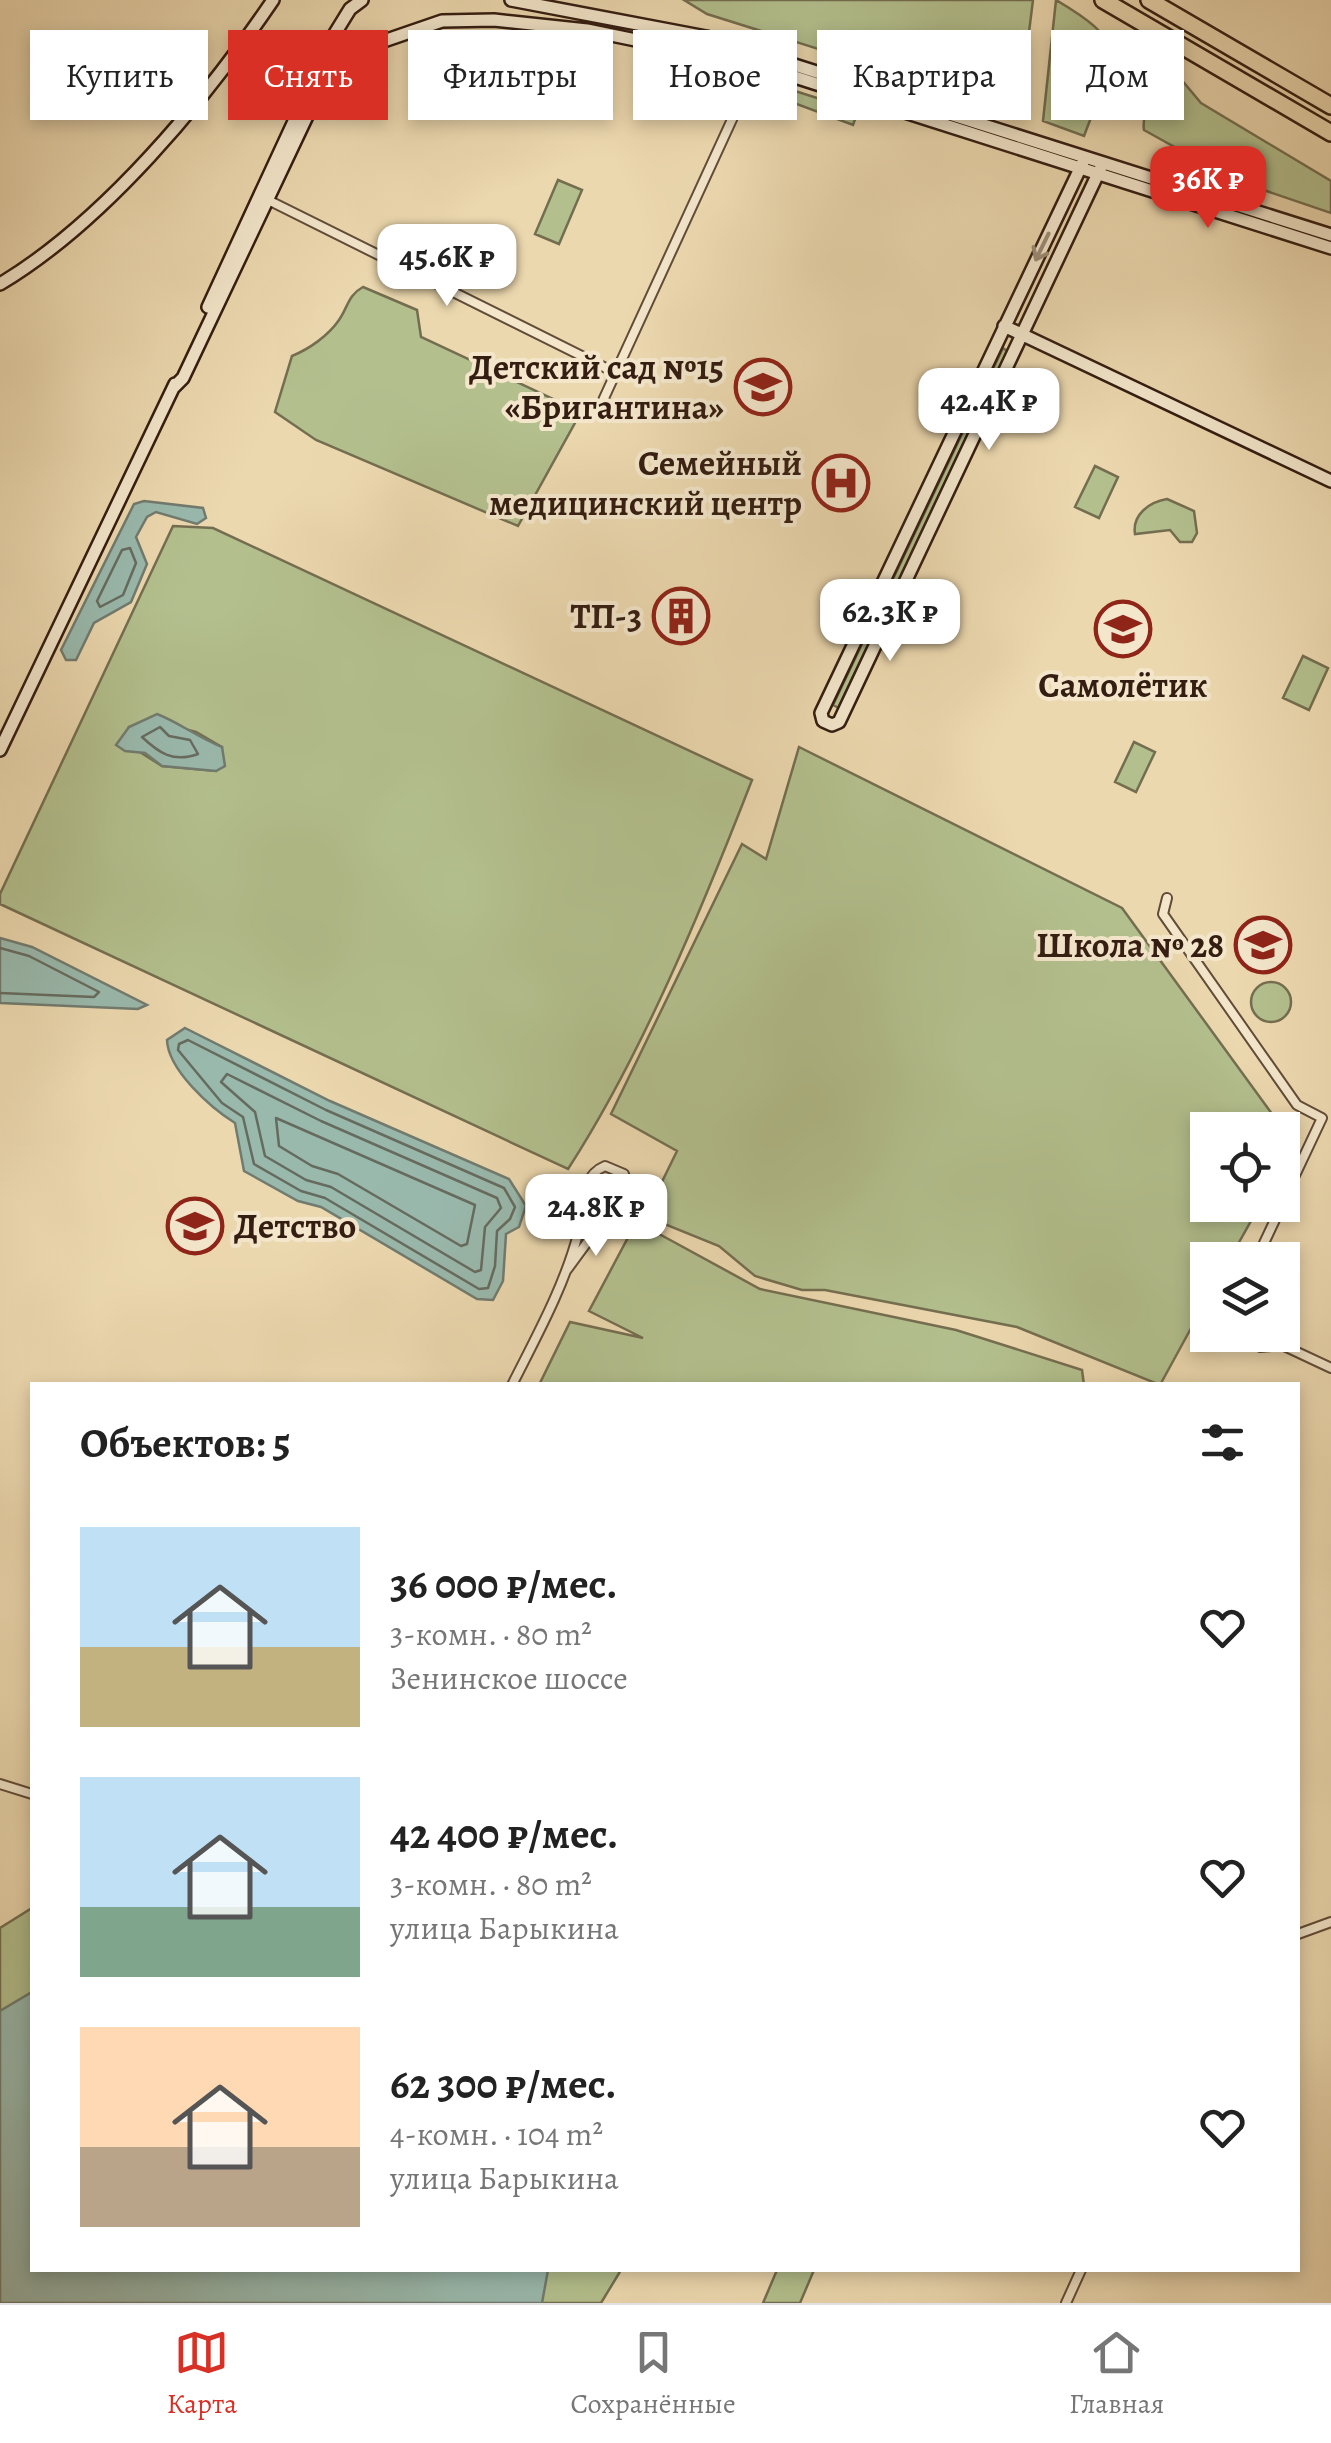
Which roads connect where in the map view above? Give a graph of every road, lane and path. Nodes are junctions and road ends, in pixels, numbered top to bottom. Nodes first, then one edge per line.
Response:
1 (273, 0) edge
2 (362, 0) edge
3 (511, 0) edge
4 (1102, 0) edge
5 (1148, 0) edge
6 (633, 40) edge
7 (797, 78) edge
8 (1331, 104) edge
9 (732, 120) edge
10 (1331, 134) edge
11 (1083, 163) junction
12 (1100, 169) junction
13 (268, 200) junction
14 (1331, 235) edge
15 (1331, 248) edge
16 (0, 284) edge
17 (1004, 326) junction
18 (1021, 334) junction
19 (616, 373) junction
20 (174, 387) junction
21 (599, 409) dead end
22 (1331, 481) edge
23 (0, 750) edge
24 (1166, 898) dead end
25 (1300, 1165) edge
26 (566, 1271) junction
27 (1297, 1352) edge
28 (1331, 1368) edge
29 (513, 1382) edge
30 (0, 1784) edge
31 (30, 1793) edge
32 (1331, 1922) edge
33 (1300, 1933) edge
34 (1080, 2272) edge
35 (1066, 2303) edge

1 - 16 main road
2 - 20 main road
3 - 11 main road
4 - 10 highway
5 - 8 highway
6 - 13 main road
7 - 11 main road
9 - 19 street
11 - 12 main road
11 -> 17 main road
12 - 14 main road
12 - 15 main road
12 - 18 main road
13 - 19 street
13 - 20 main road
17 - 18 main road
17 - 18 main road
18 - 22 main road
19 - 21 street
20 - 23 main road
24 - 25 street
26 - 26 street
26 - 29 street
27 - 28 street
30 - 31 street
32 - 33 street
34 - 35 street

